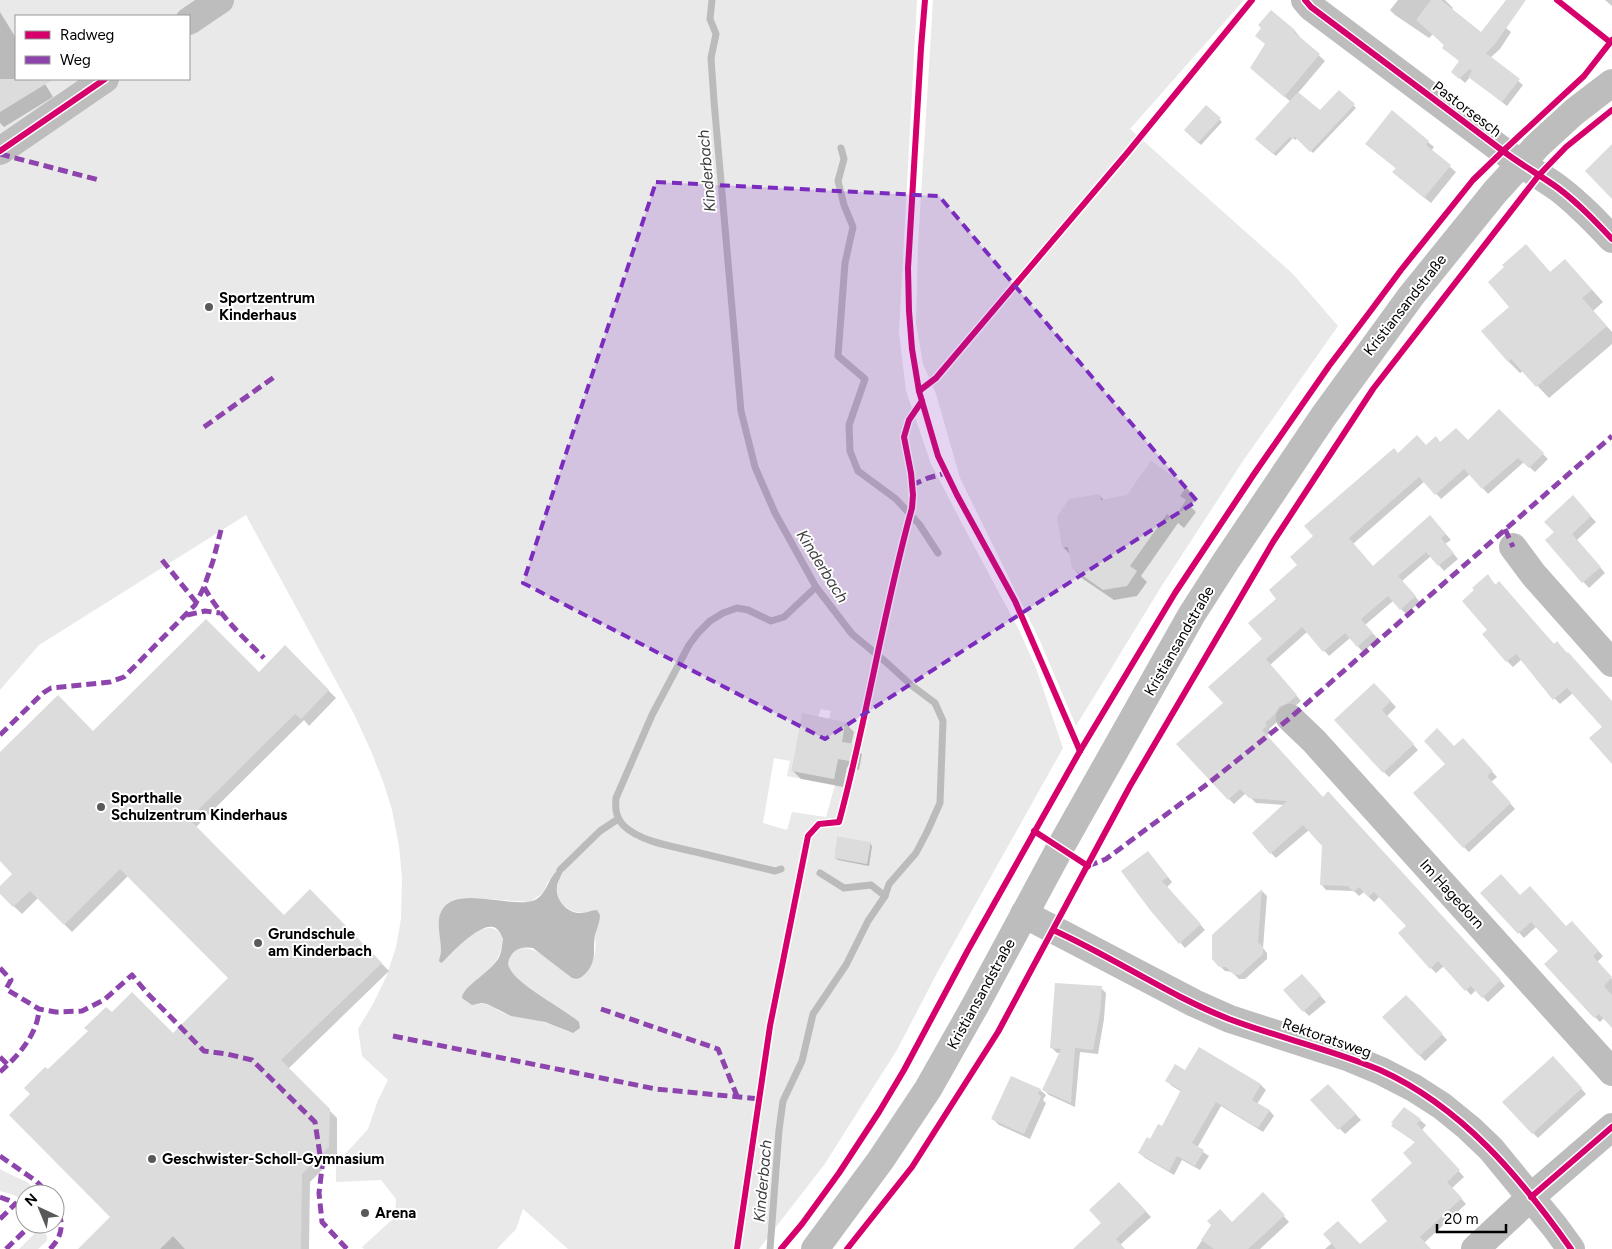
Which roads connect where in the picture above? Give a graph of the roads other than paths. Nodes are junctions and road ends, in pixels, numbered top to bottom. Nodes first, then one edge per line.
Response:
1 (220, 0) edge
2 (1305, 0) edge
3 (190, 21) edge
4 (103, 80) edge
5 (1612, 83) edge
6 (0, 151) edge
7 (1520, 164) junction
8 (1612, 239) edge
9 (1513, 547) dead end
10 (1612, 663) edge
11 (1290, 718) dead end
12 (1024, 914) junction
13 (1612, 1072) edge
14 (1612, 1127) edge
15 (1531, 1197) junction
16 (815, 1249) edge
17 (1475, 1249) edge
18 (1571, 1249) edge

1 - 3 street
2 - 7 street, Pastorsesch
4 - 6 street
5 - 7 street, Kristiansandstraße
7 - 8 street, Pastorsesch
7 - 12 street, Kristiansandstraße
9 - 10 street
11 - 13 street, Im Hagedorn
12 - 15 street, Rektoratsweg
12 - 16 street, Kristiansandstraße
14 - 15 street
15 - 17 street
15 - 18 street, Rektoratsweg

